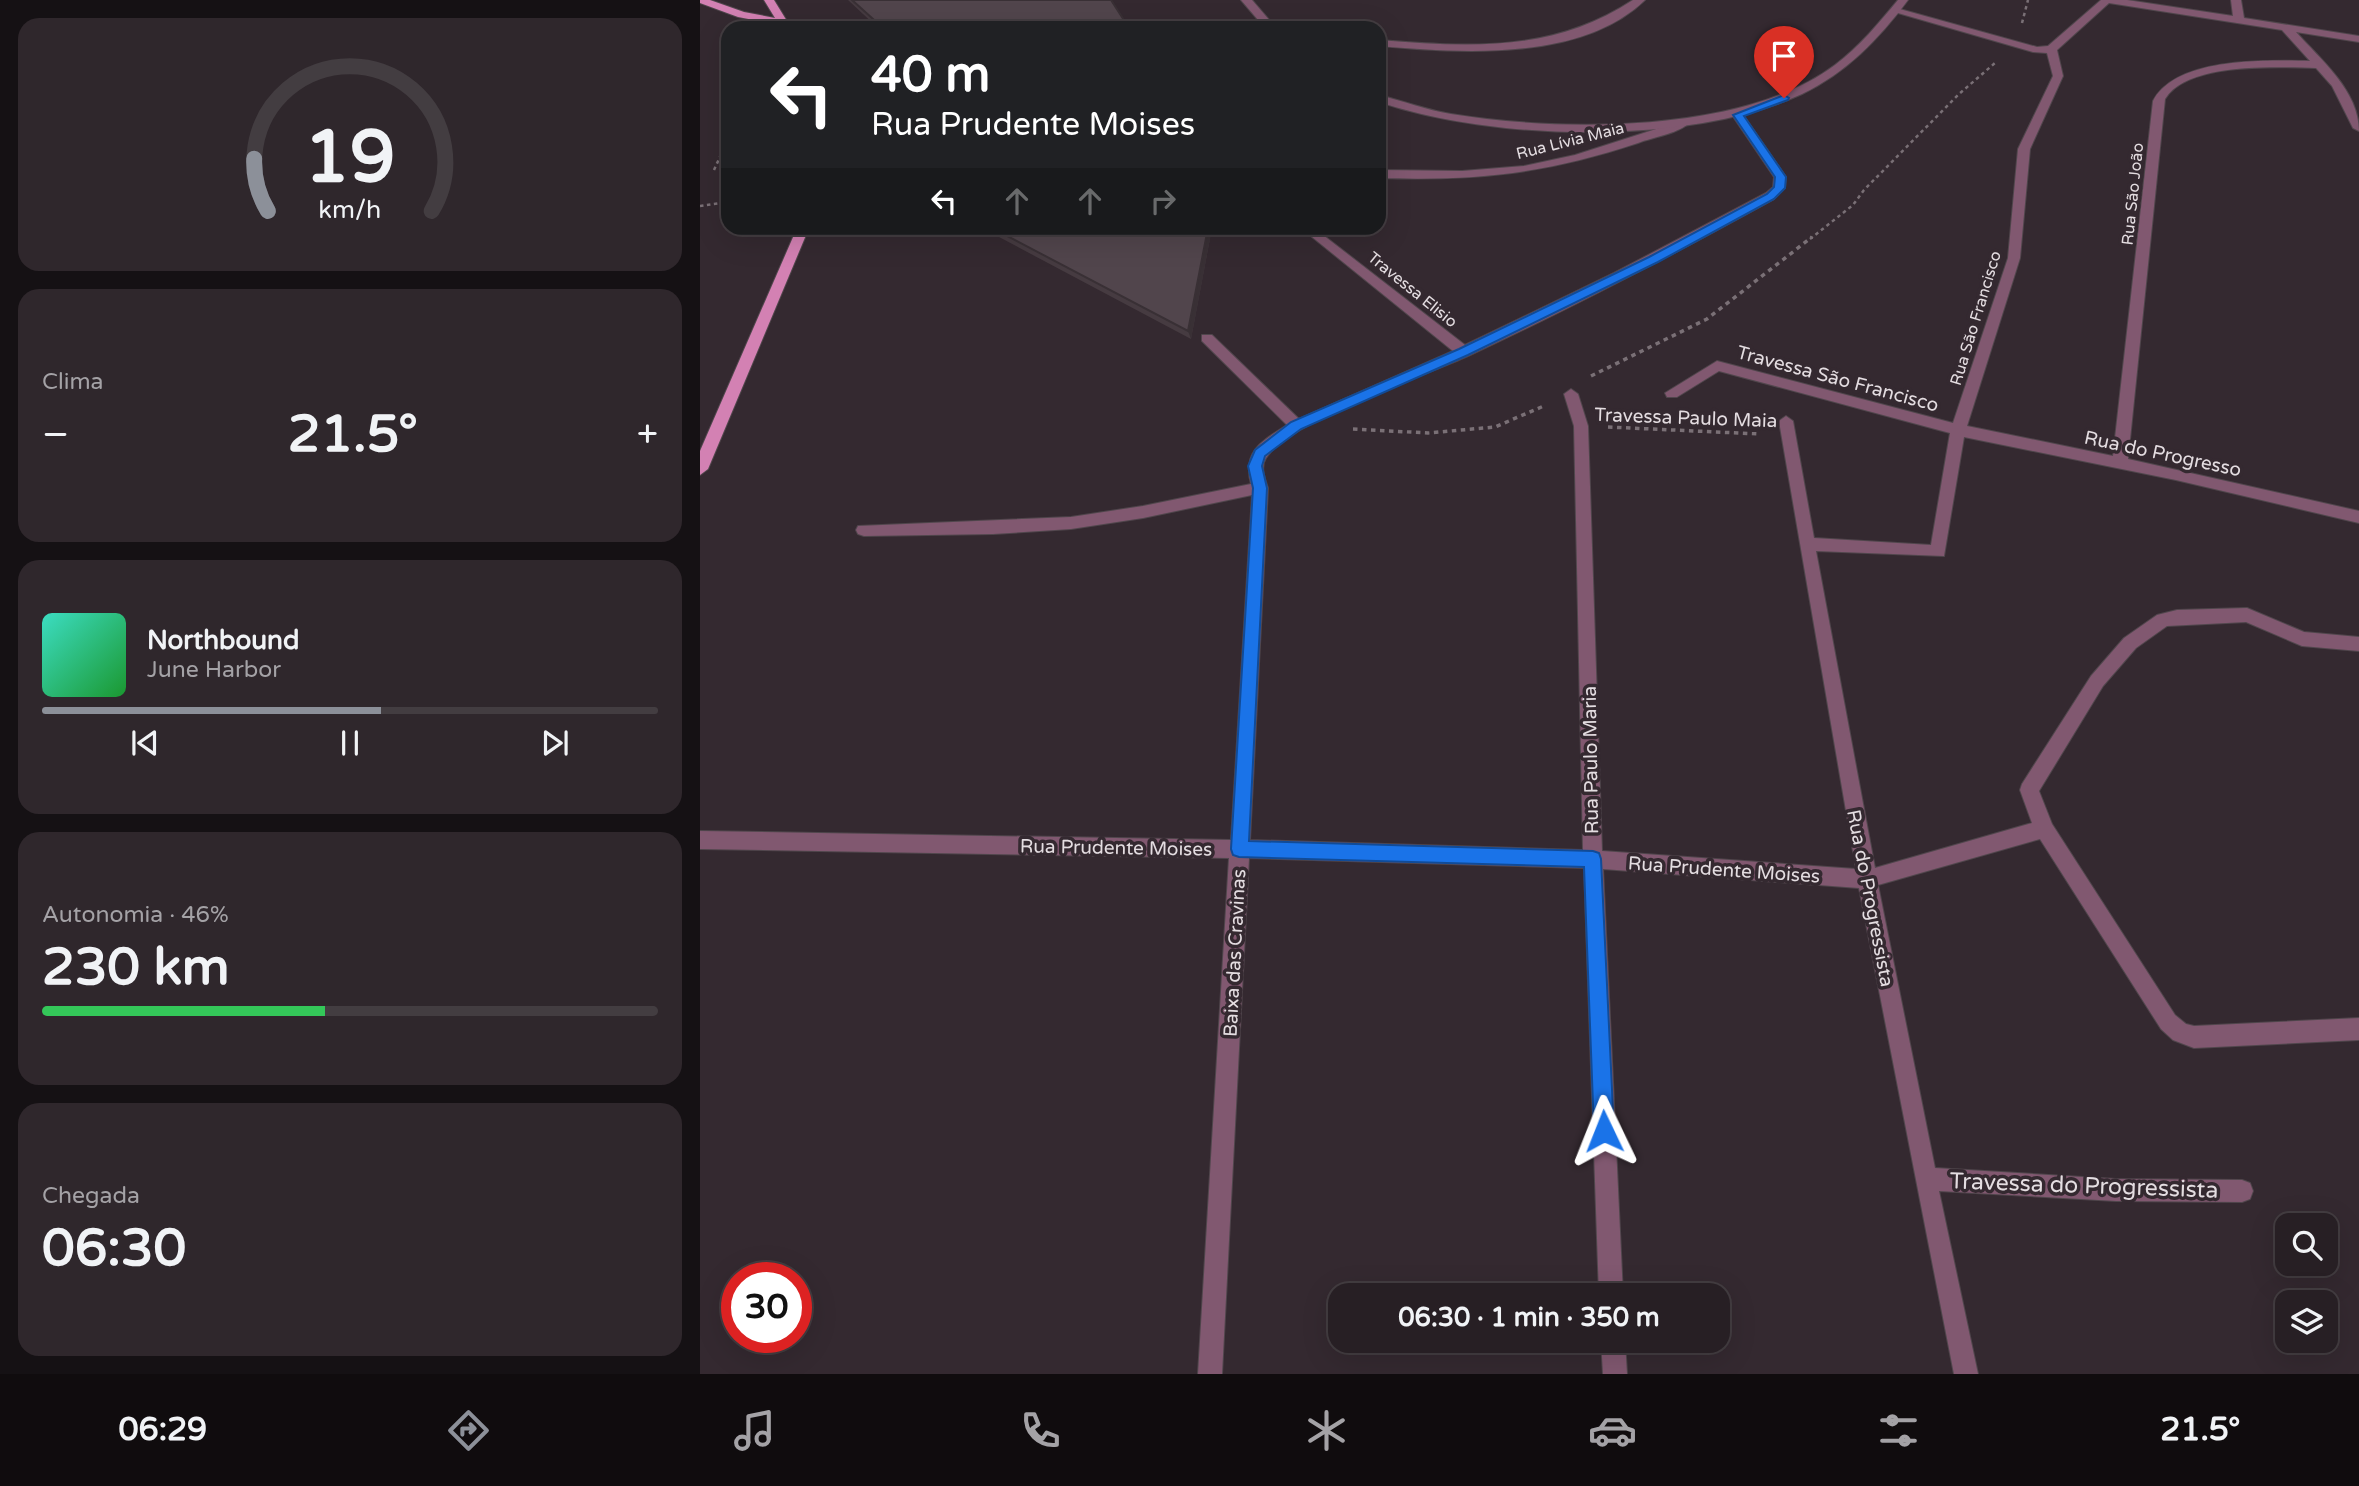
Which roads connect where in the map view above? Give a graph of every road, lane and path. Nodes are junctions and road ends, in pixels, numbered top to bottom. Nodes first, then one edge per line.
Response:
1 (701, 0) edge
2 (769, 0) edge
3 (1246, 0) edge
4 (1625, 0) edge
5 (1903, 0) edge
6 (2236, 0) edge
7 (1639, 1) edge
8 (1896, 11) junction
9 (767, 21) edge
10 (782, 21) edge
11 (1266, 21) edge
12 (2239, 22) junction
13 (2286, 28) junction
14 (2359, 39) edge
15 (1386, 44) edge
16 (2017, 44) junction
17 (2051, 49) junction
18 (2321, 65) junction
19 (1386, 100) edge
20 (1738, 115) junction
21 (1682, 124) junction
22 (2359, 128) edge
23 (721, 153) edge
24 (713, 170) dead end
25 (1386, 174) edge
26 (721, 203) edge
27 (700, 206) edge
28 (800, 235) edge
29 (1316, 235) edge
30 (1207, 338) dead end
31 (1464, 352) junction
32 (1672, 393) dead end
33 (1572, 394) junction
34 (1296, 425) junction
35 (1581, 426) junction
36 (1788, 428) joint
37 (1958, 430) junction
38 (2120, 464) junction
39 (700, 469) edge
40 (1260, 488) junction
41 (2359, 517) edge
42 (864, 530) dead end
43 (1807, 544) junction
44 (2359, 643) edge
45 (2044, 829) junction
46 (700, 840) edge
47 (1239, 849) junction
48 (1593, 859) junction
49 (1867, 879) junction
50 (2359, 1029) edge
51 (1926, 1179) junction
52 (2242, 1191) dead end
53 (1611, 1283) edge
54 (1614, 1353) edge
55 (1210, 1374) edge
56 (1615, 1374) edge
57 (1966, 1374) edge

1 - 9 main road
2 - 10 main road
3 - 11 street
4 - 7 street
5 - 8 street
6 - 12 street
7 - 15 street
8 - 16 street
8 - 20 street
12 - 13 street
12 - 17 street
13 - 14 street
13 - 18 street
16 - 17 street
16 - 33 path
17 - 37 street, Rua São Francisco
18 - 22 street
18 - 38 street, Rua São João
19 - 21 street
20 - 21 street
20 - 31 street, Baixa das Cravinas
21 - 25 street, Rua Lívia Maia
23 - 24 path
26 - 27 path
28 - 39 main road
29 - 31 street, Travessa Elisio
30 - 34 street
31 - 34 street, Baixa das Cravinas
32 - 37 street, Travessa São Francisco
33 - 34 path
33 - 35 street, Rua Paulo Maria
34 - 40 street, Baixa das Cravinas
35 - 36 path, Travessa Paulo Maia
35 - 48 street, Rua Paulo Maria
36 - 43 street, Rua do Progressista
37 - 38 street, Rua do Progresso
37 - 43 street
38 - 41 street, Rua do Progresso
40 - 42 street
40 - 47 street, Baixa das Cravinas
43 - 49 street, Rua do Progressista
44 - 45 street
45 - 49 street, Rua Prudente Moises
45 - 50 street
46 - 47 street, Rua Prudente Moises
47 - 48 street, Rua Prudente Moises
47 - 55 street, Baixa das Cravinas
48 - 49 street, Rua Prudente Moises
48 - 53 street, Rua Paulo Maria
49 - 51 street, Rua do Progressista
51 - 52 street, Travessa do Progressista
51 - 57 street, Rua do Progressista
54 - 56 street

